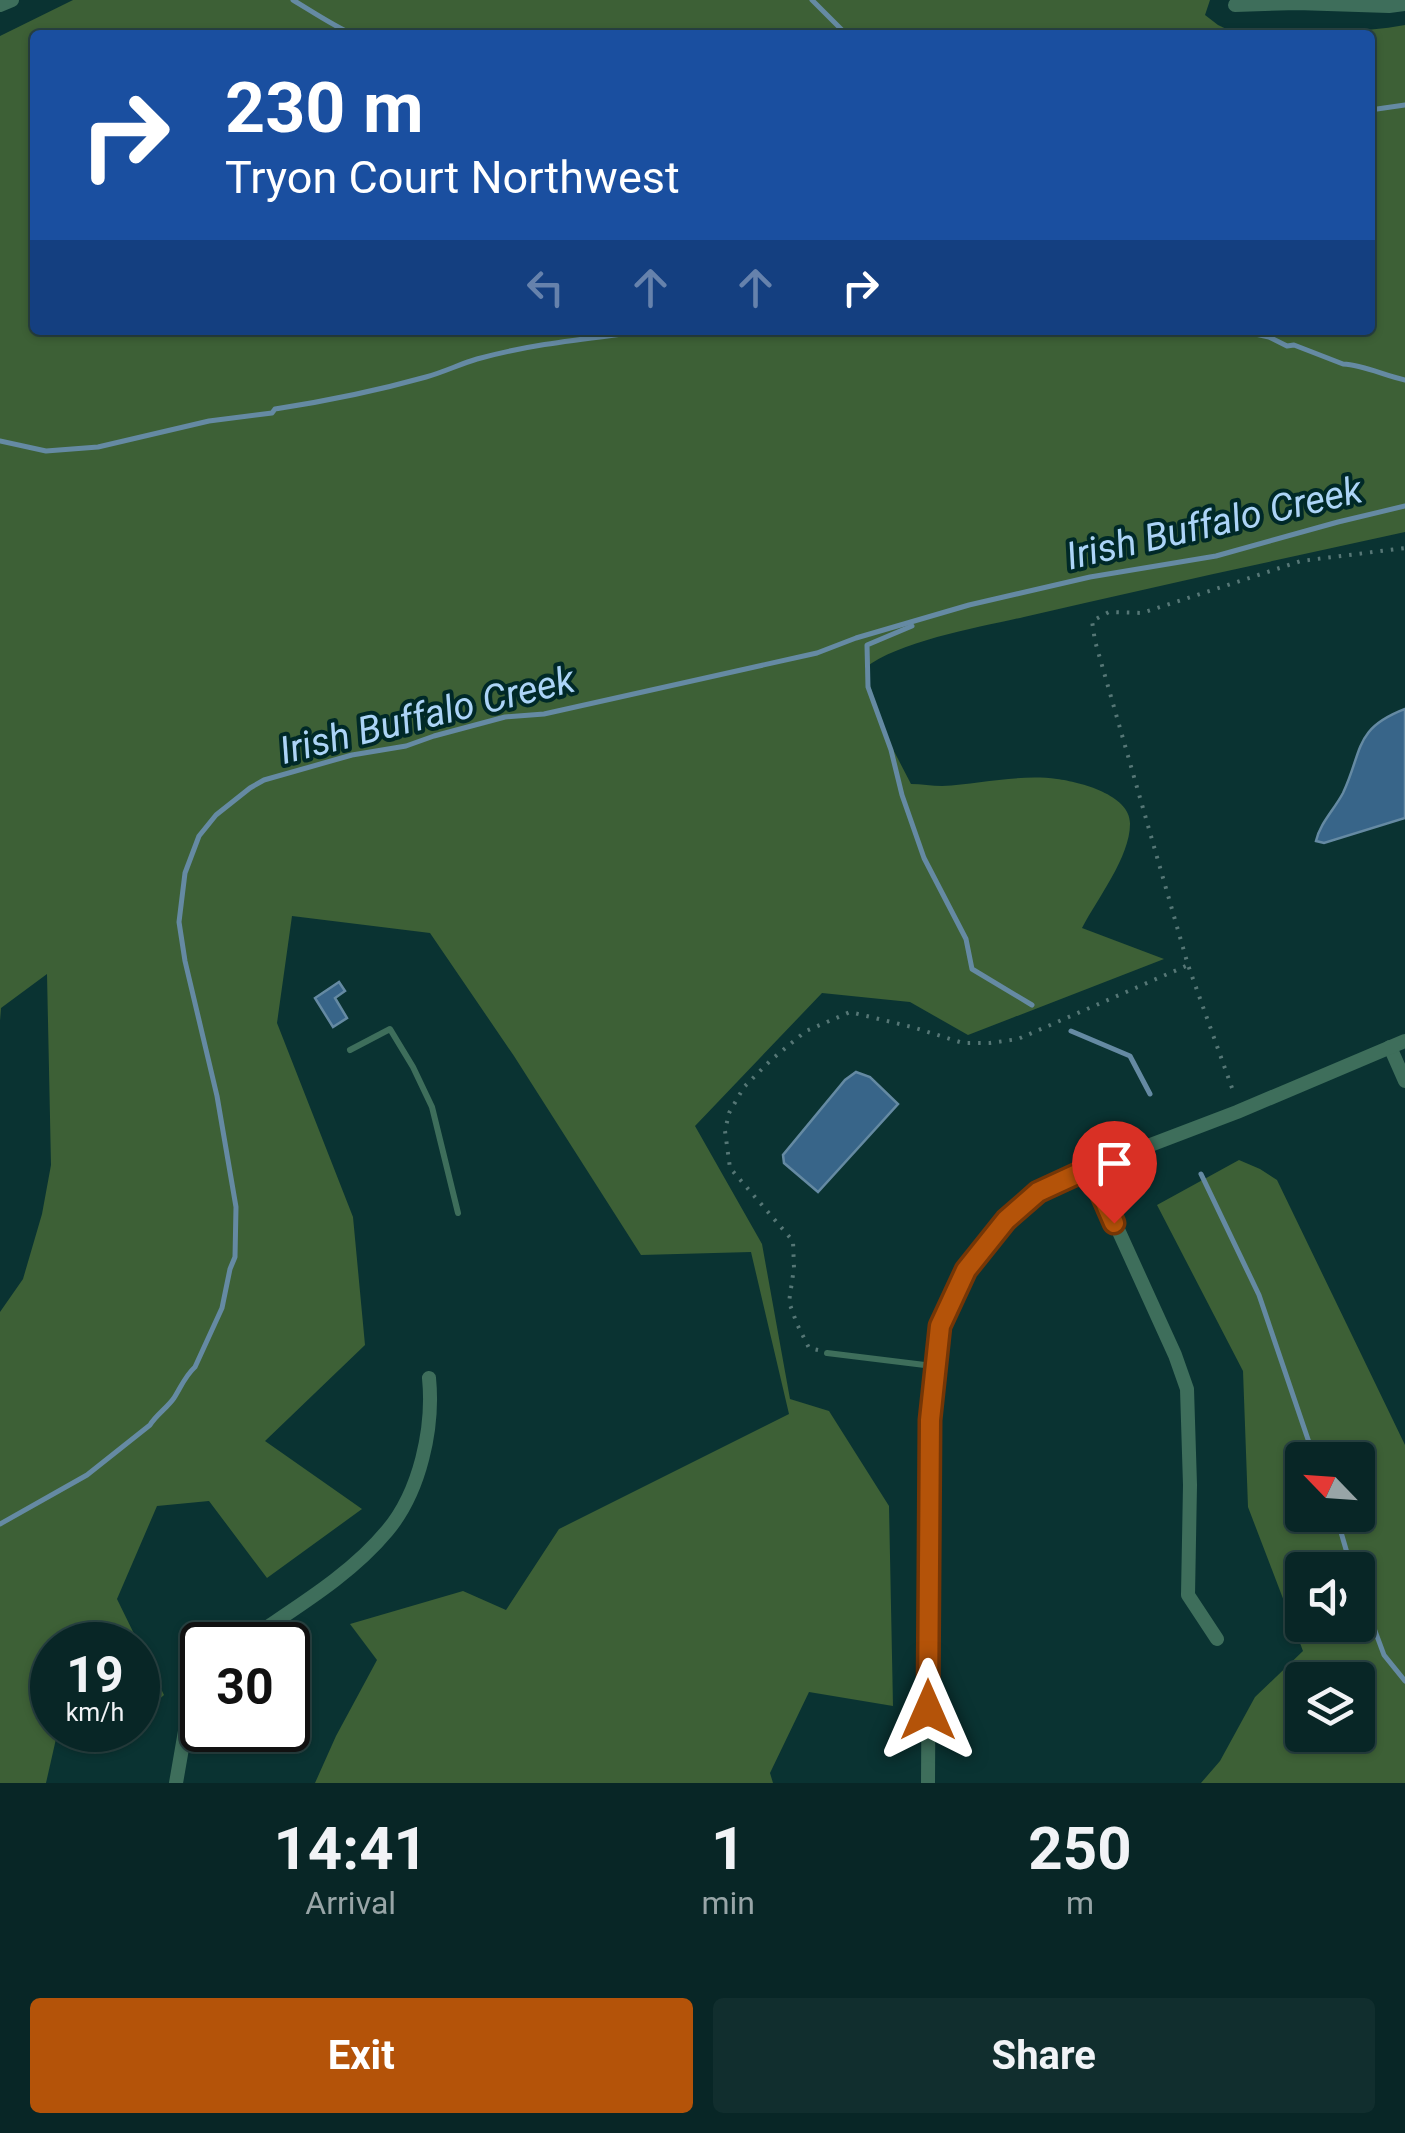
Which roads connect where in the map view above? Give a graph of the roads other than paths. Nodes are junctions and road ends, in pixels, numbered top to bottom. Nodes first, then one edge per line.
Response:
1 (12, 0) edge
2 (1405, 4) edge
3 (0, 5) edge
4 (1235, 5) dead end
5 (1398, 1044) edge
6 (350, 1050) dead end
7 (1405, 1080) edge
8 (1090, 1168) junction
9 (458, 1213) dead end
10 (828, 1353) road end
11 (934, 1366) junction
12 (430, 1378) dead end
13 (274, 1622) edge
14 (1218, 1639) dead end
15 (181, 1752) edge
16 (176, 1783) edge
17 (928, 1783) edge

1 - 3 street
2 - 4 street
5 - 7 street
5 - 8 street
6 - 9 lane
8 - 11 street
8 - 14 street
10 - 11 lane
11 - 17 street
12 - 13 street
15 - 16 street

